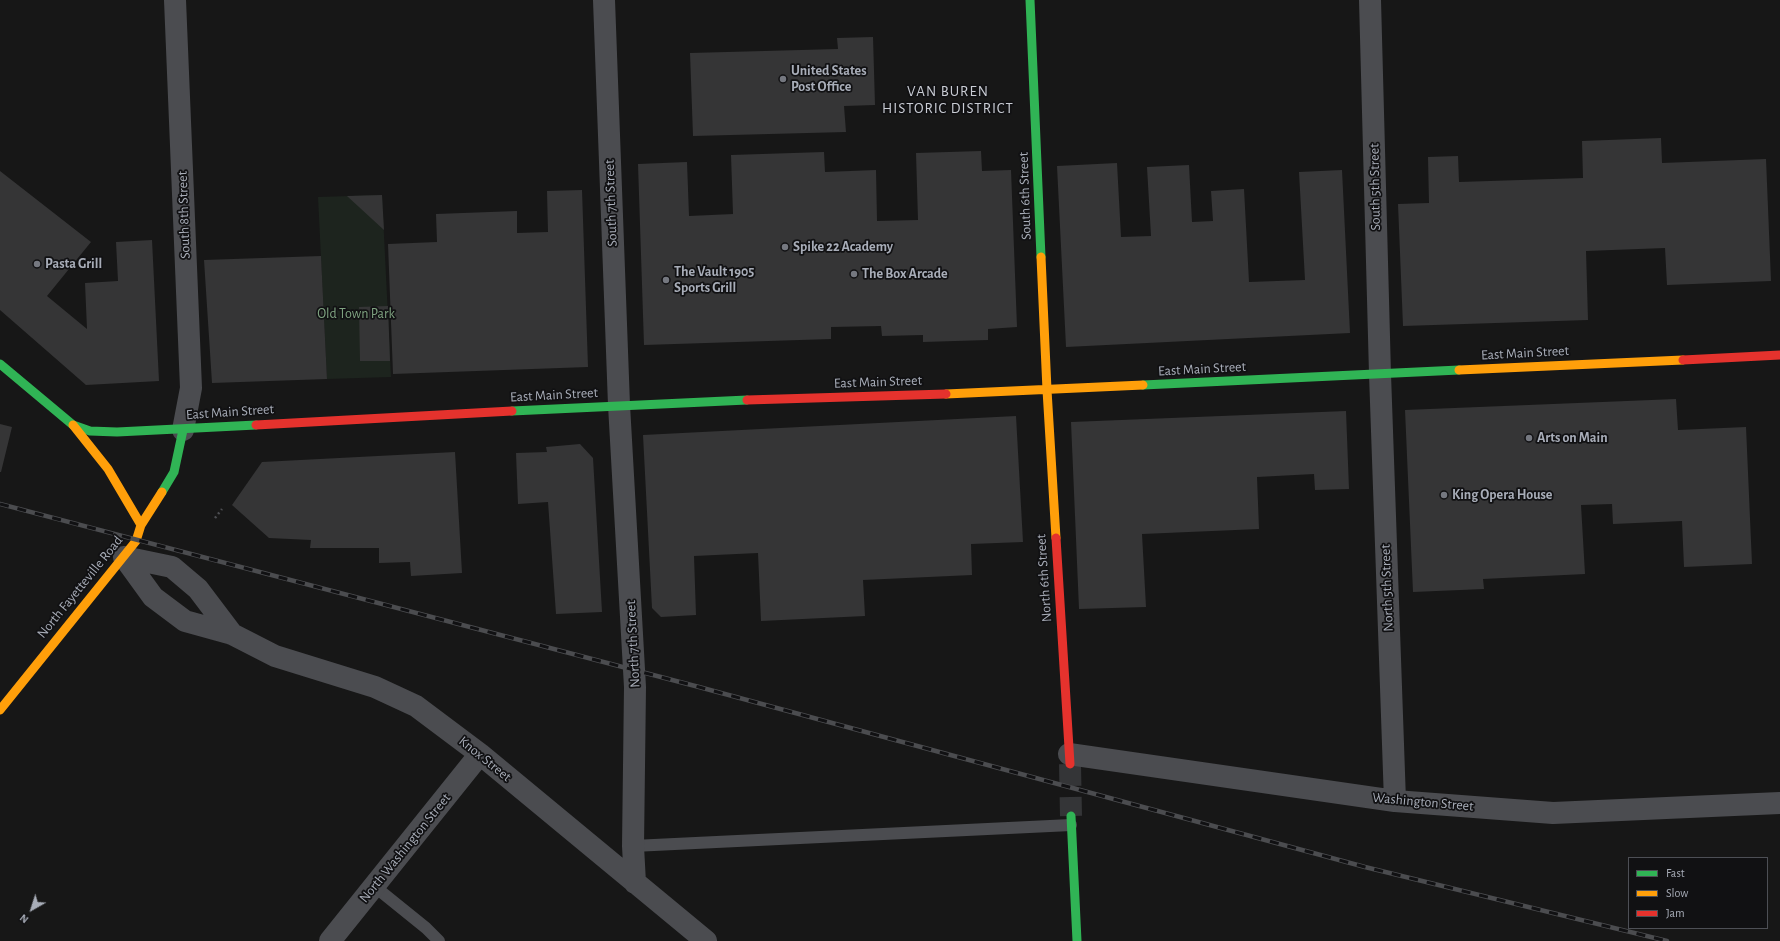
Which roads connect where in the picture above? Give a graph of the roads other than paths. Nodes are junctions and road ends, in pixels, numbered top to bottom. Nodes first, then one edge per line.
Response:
1 (175, 0) edge
2 (604, 0) edge
3 (1030, 0) edge
4 (1370, 0) edge
5 (1780, 356) edge
6 (0, 364) edge
7 (1380, 374) junction
8 (1047, 390) junction
9 (619, 405) junction
10 (73, 425) junction
11 (183, 430) junction
12 (141, 525) junction
13 (124, 557) junction
14 (232, 634) junction
15 (0, 710) edge
16 (480, 754) junction
17 (1069, 759) joint
18 (1395, 801) junction
19 (1780, 803) edge
20 (1071, 821) joint
21 (633, 846) junction
22 (636, 883) junction
23 (374, 886) junction
24 (330, 941) edge
25 (439, 941) edge
26 (706, 941) edge
27 (1077, 941) edge

1 - 11 street, South 8th Street
2 - 9 street, South 7th Street
3 - 8 street, South 6th Street
4 - 7 street, South 5th Street
5 - 7 street, East Main Street
6 - 10 street, East Main Street
7 - 8 street, East Main Street
7 - 18 street, North 5th Street
8 - 9 street, East Main Street
8 - 17 street, North 6th Street
9 - 11 street, East Main Street
9 - 21 street, North 7th Street
10 - 11 street, East Main Street
10 - 12 street
11 - 12 street, North Fayetteville Road
12 - 13 street, North Fayetteville Road
13 - 14 street, Knox Street
13 - 14 street, Knox Street
13 - 15 street, North Fayetteville Road
14 - 16 street, Knox Street
16 - 22 street, Knox Street
16 - 23 street, North Washington Street
17 - 18 street, Washington Street
18 - 19 street, Washington Street
20 - 21 lane
20 - 27 street
21 - 22 street, North 7th Street
22 - 26 street, Knox Street
23 - 24 street, North Washington Street
23 - 25 lane

